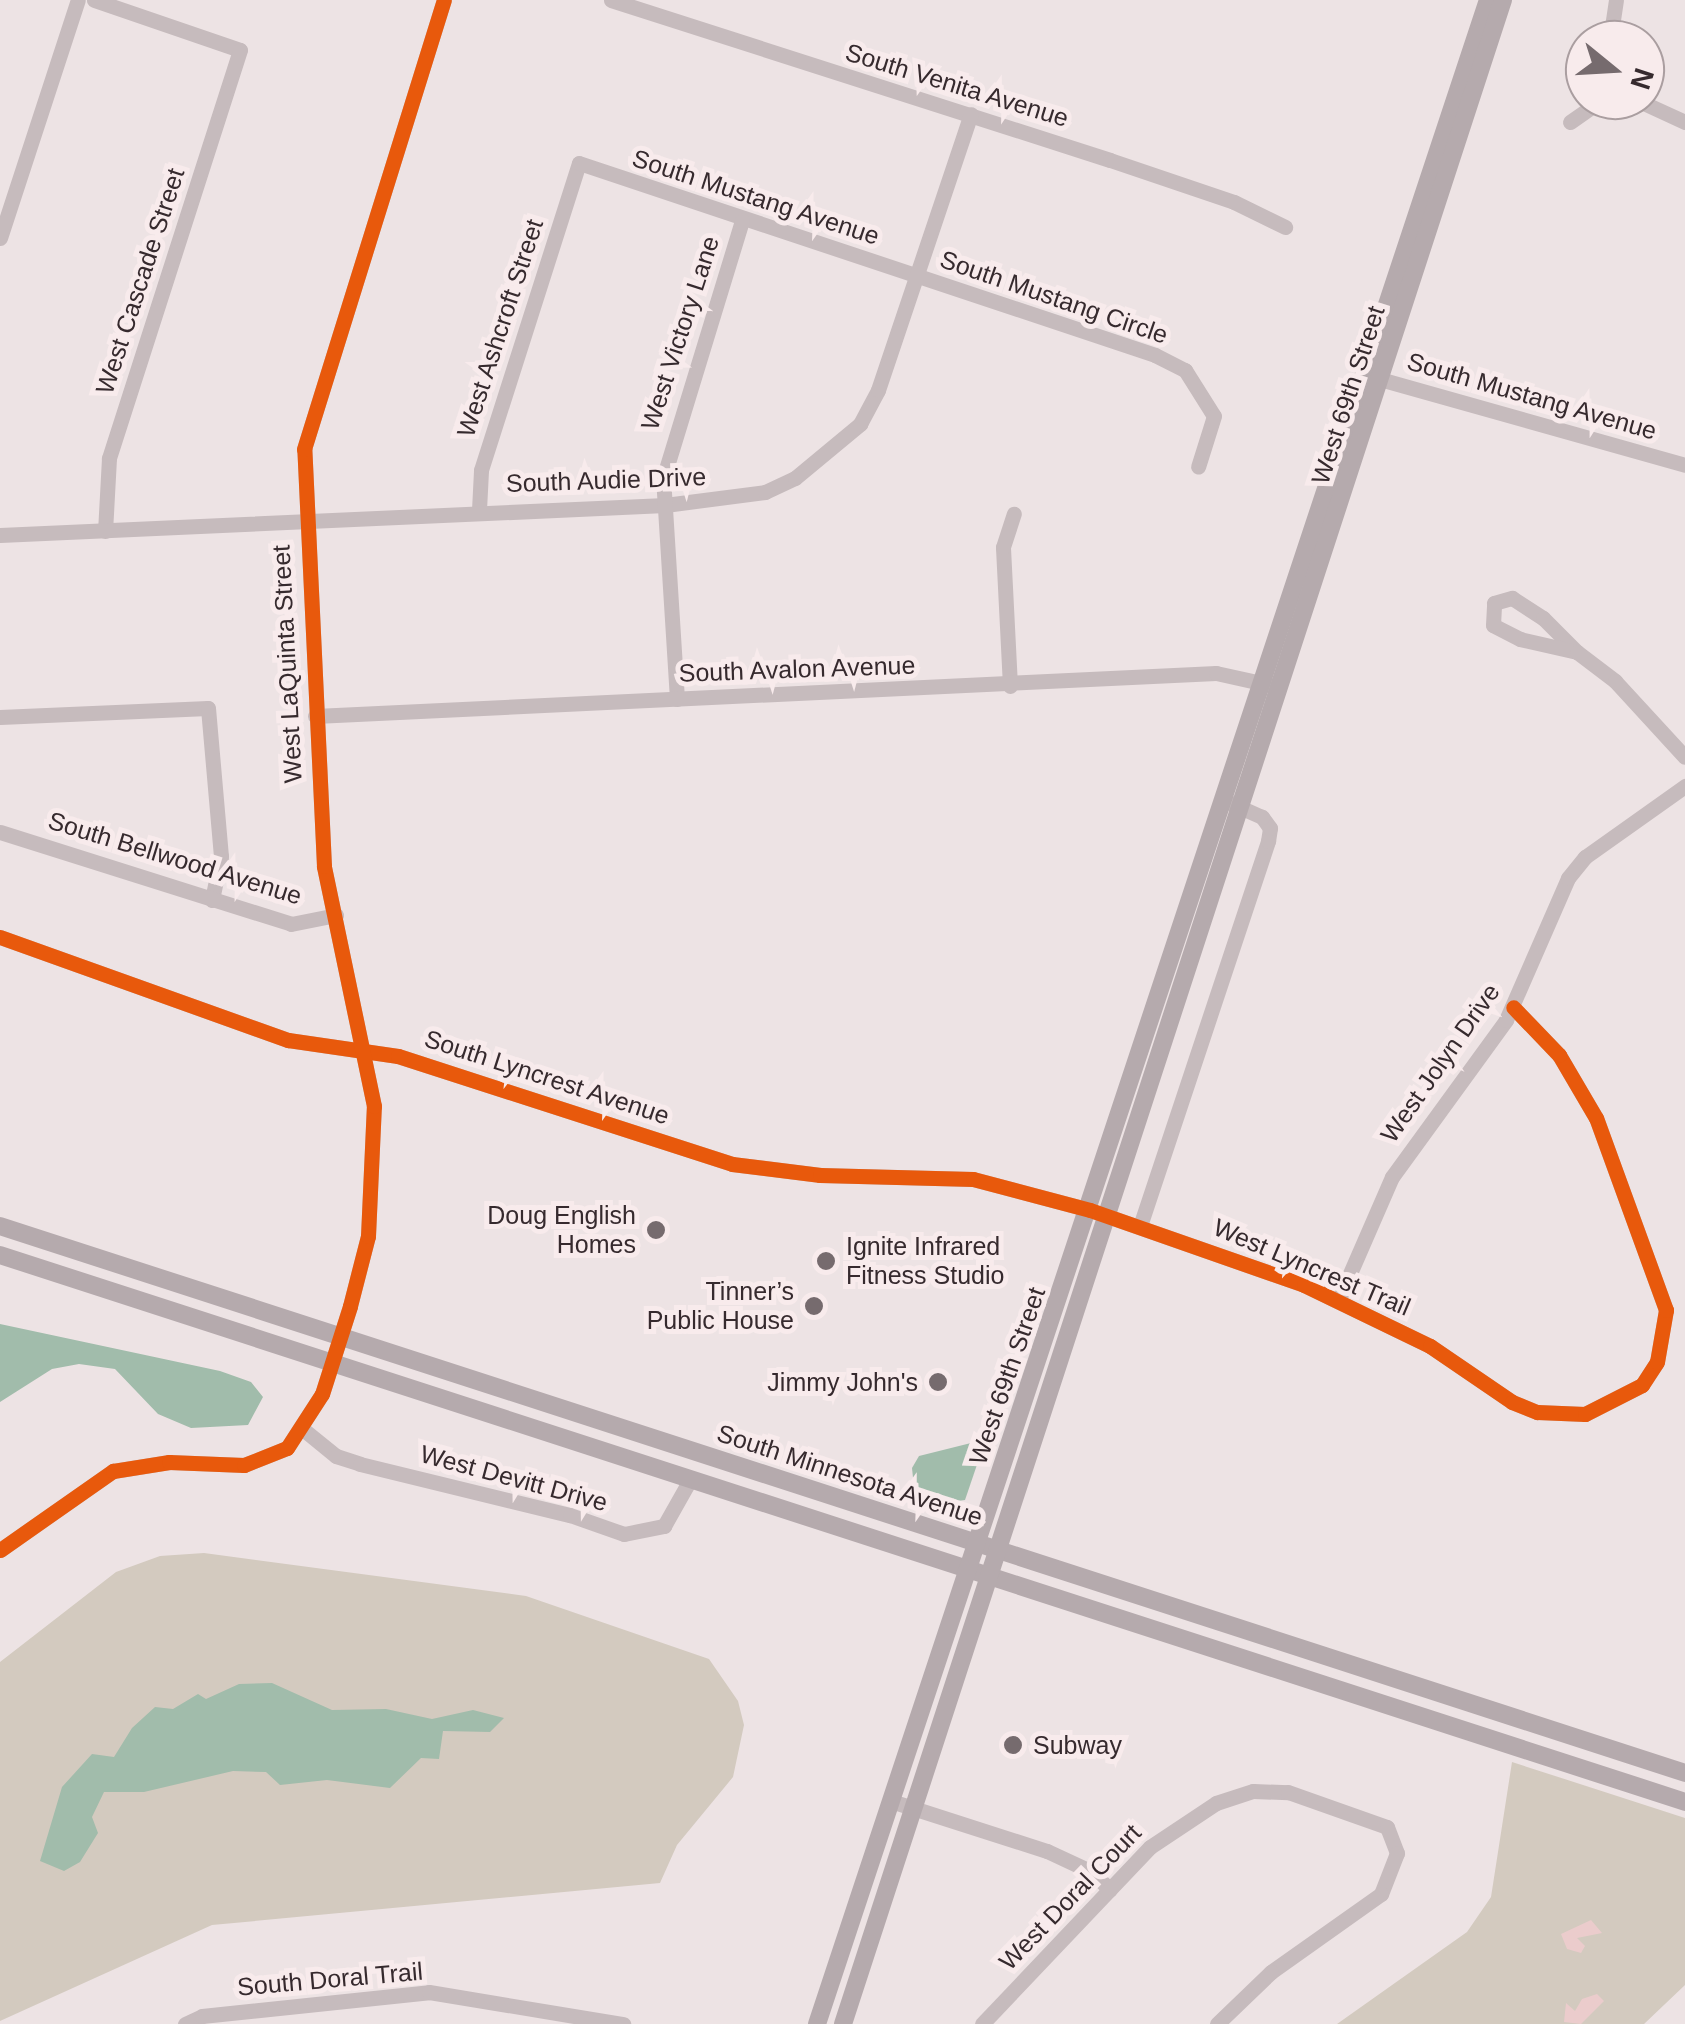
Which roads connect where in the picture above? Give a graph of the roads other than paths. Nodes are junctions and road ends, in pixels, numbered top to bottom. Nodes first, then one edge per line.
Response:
1 (78, 0) edge
2 (94, 0) edge
3 (444, 0) edge
4 (611, 0) edge
5 (1488, 0) edge
6 (1503, 0) edge
7 (971, 114) junction
8 (1573, 120) edge
9 (1570, 122) dead end
10 (579, 164) joint
11 (742, 221) junction
12 (1285, 228) dead end
13 (0, 238) edge
14 (916, 276) junction
15 (1372, 377) junction
16 (1685, 465) edge
17 (1198, 467) dead end
18 (665, 505) junction
19 (479, 510) junction
20 (1014, 514) dead end
21 (305, 522) junction
22 (105, 531) junction
23 (0, 535) edge
24 (1577, 652) junction
25 (1010, 686) junction
26 (1271, 686) junction
27 (677, 699) junction
28 (315, 716) junction
29 (0, 717) edge
30 (1685, 758) edge
31 (1685, 786) edge
32 (1232, 803) junction
33 (0, 832) edge
34 (212, 900) junction
35 (336, 915) junction
36 (0, 937) edge
37 (1513, 1006) junction
38 (368, 1051) junction
39 (1090, 1210) junction
40 (1111, 1216) junction
41 (0, 1226) edge
42 (1140, 1226) junction
43 (0, 1255) edge
44 (1338, 1301) junction
45 (341, 1336) junction
46 (332, 1363) junction
47 (304, 1430) junction
48 (691, 1478) junction
49 (977, 1543) junction
50 (0, 1550) edge
51 (998, 1550) junction
52 (967, 1570) junction
53 (990, 1578) junction
54 (1685, 1772) edge
55 (891, 1800) junction
56 (1685, 1802) edge
57 (914, 1808) junction
58 (1110, 1890) junction
59 (539, 2014) junction
60 (185, 2024) edge
61 (553, 2024) edge
62 (623, 2024) edge
63 (817, 2024) edge
64 (843, 2024) edge
65 (982, 2024) edge
66 (1217, 2024) edge

1 - 13 street
2 - 22 street, West Cascade Street
3 - 21 street, West LaQuinta Street
4 - 7 street, South Venita Avenue
5 - 15 main road, West 69th Street
6 - 15 main road, West 69th Street
7 - 12 street, South Venita Avenue
7 - 14 street, South Audie Drive
8 - 9 street
10 - 11 street, South Mustang Avenue
10 - 19 street, West Ashcroft Street
11 - 14 street, South Mustang Avenue
11 - 18 street, West Victory Lane
14 - 17 street, South Mustang Circle
14 - 18 street, South Audie Drive
15 - 16 street, South Mustang Avenue
15 - 26 main road, West 69th Street
18 - 19 street, South Audie Drive
18 - 27 street, West Victory Lane
19 - 21 street, South Audie Drive
20 - 25 street
21 - 22 street, South Audie Drive
21 - 28 street, West LaQuinta Street
22 - 23 street, South Audie Drive
24 - 24 street
24 - 30 street
25 - 26 street, South Avalon Avenue
25 - 27 street, South Avalon Avenue
26 - 32 main road, West 69th Street
27 - 28 street, South Avalon Avenue
28 - 35 street, West LaQuinta Street
29 - 34 street
31 - 37 street, West Jolyn Drive
32 - 39 main road, West 69th Street
32 - 40 main road, West 69th Street
32 - 42 street
33 - 34 street, South Bellwood Avenue
34 - 35 street, South Bellwood Avenue
35 - 38 street, West LaQuinta Street
36 - 38 street, South Lyncrest Avenue
37 - 44 street, West Jolyn Drive
37 - 44 street, West Lyncrest Trail
38 - 39 street, South Lyncrest Avenue
38 - 45 street, West LaQuinta Street
39 - 40 street, South Lyncrest Avenue
39 - 49 main road, West 69th Street
40 - 42 street, West Lyncrest Trail
40 - 51 main road, West 69th Street
41 - 45 main road, South Minnesota Avenue
42 - 44 street, West Lyncrest Trail
43 - 46 main road, South Minnesota Avenue
45 - 46 street, West LaQuinta Street
45 - 49 main road, South Minnesota Avenue
46 - 47 street, West LaQuinta Street
46 - 48 main road, South Minnesota Avenue
47 - 48 street, West Devitt Drive
47 - 50 street
48 - 52 main road, South Minnesota Avenue
49 - 51 main road, South Minnesota Avenue
49 - 52 main road, West 69th Street
51 - 53 main road, West 69th Street
51 - 54 main road, South Minnesota Avenue
52 - 53 main road, South Minnesota Avenue
52 - 55 main road, West 69th Street
53 - 56 main road, South Minnesota Avenue
53 - 57 main road, West 69th Street
55 - 57 street
55 - 63 main road, West 69th Street
57 - 58 street
57 - 64 main road, West 69th Street
58 - 65 street, West Doral Court
58 - 66 street, West Doral Court
59 - 60 street, South Doral Trail
59 - 61 street, South Doral Trail
59 - 62 street, South Doral Trail

